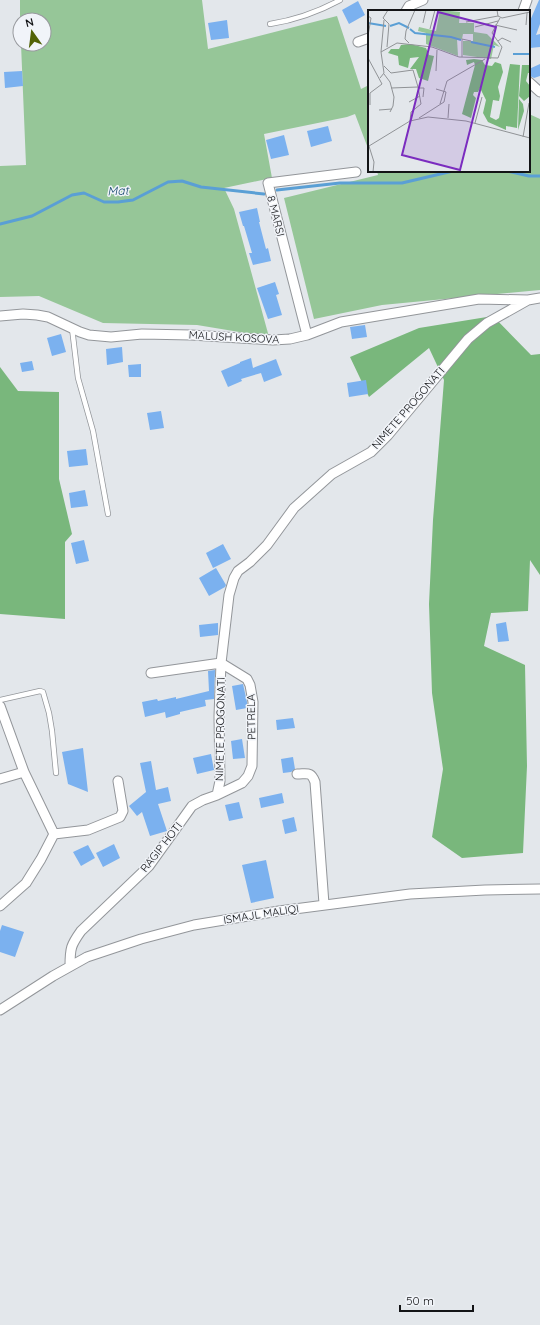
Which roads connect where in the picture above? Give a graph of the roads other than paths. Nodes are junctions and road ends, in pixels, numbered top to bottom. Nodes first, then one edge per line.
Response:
1 (340, 0) edge
2 (423, 0) edge
3 (527, 0) edge
4 (407, 10) edge
5 (523, 10) edge
6 (270, 24) dead end
7 (368, 38) edge
8 (358, 42) dead end
9 (530, 83) edge
10 (540, 92) edge
11 (356, 172) dead end
12 (540, 298) edge
13 (528, 300) junction
14 (0, 316) edge
15 (72, 328) junction
16 (306, 335) junction
17 (108, 514) dead end
18 (221, 663) junction
19 (151, 673) dead end
20 (0, 700) edge
21 (0, 706) edge
22 (24, 772) junction
23 (56, 773) dead end
24 (297, 774) dead end
25 (0, 779) edge
26 (118, 781) dead end
27 (242, 783) joint
28 (217, 795) junction
29 (54, 834) junction
30 (540, 889) edge
31 (324, 904) junction
32 (0, 906) edge
33 (70, 966) junction
34 (0, 1010) edge

1 - 6 lane
2 - 4 street
3 - 5 street
7 - 8 street
9 - 10 street
11 - 16 street, 8 MARSI
12 - 13 street, MALUSH KOSOVA
13 - 16 street, MALUSH KOSOVA
13 - 18 street, NIMETE PROGONATI
14 - 15 street, MALUSH KOSOVA
15 - 16 street, MALUSH KOSOVA
15 - 17 lane
18 - 19 street, NIMETE PROGONATI
18 - 27 street, PETRELA
18 - 28 street, NIMETE PROGONATI
20 - 23 lane
21 - 22 street
22 - 25 street
22 - 29 street
24 - 31 street
26 - 29 street
27 - 28 street, RAGIP HOTI
28 - 33 street, RAGIP HOTI
29 - 32 street
30 - 31 street, ISMAJL MALIQI
31 - 33 street, ISMAJL MALIQI
33 - 34 street, ISMAJL MALIQI

